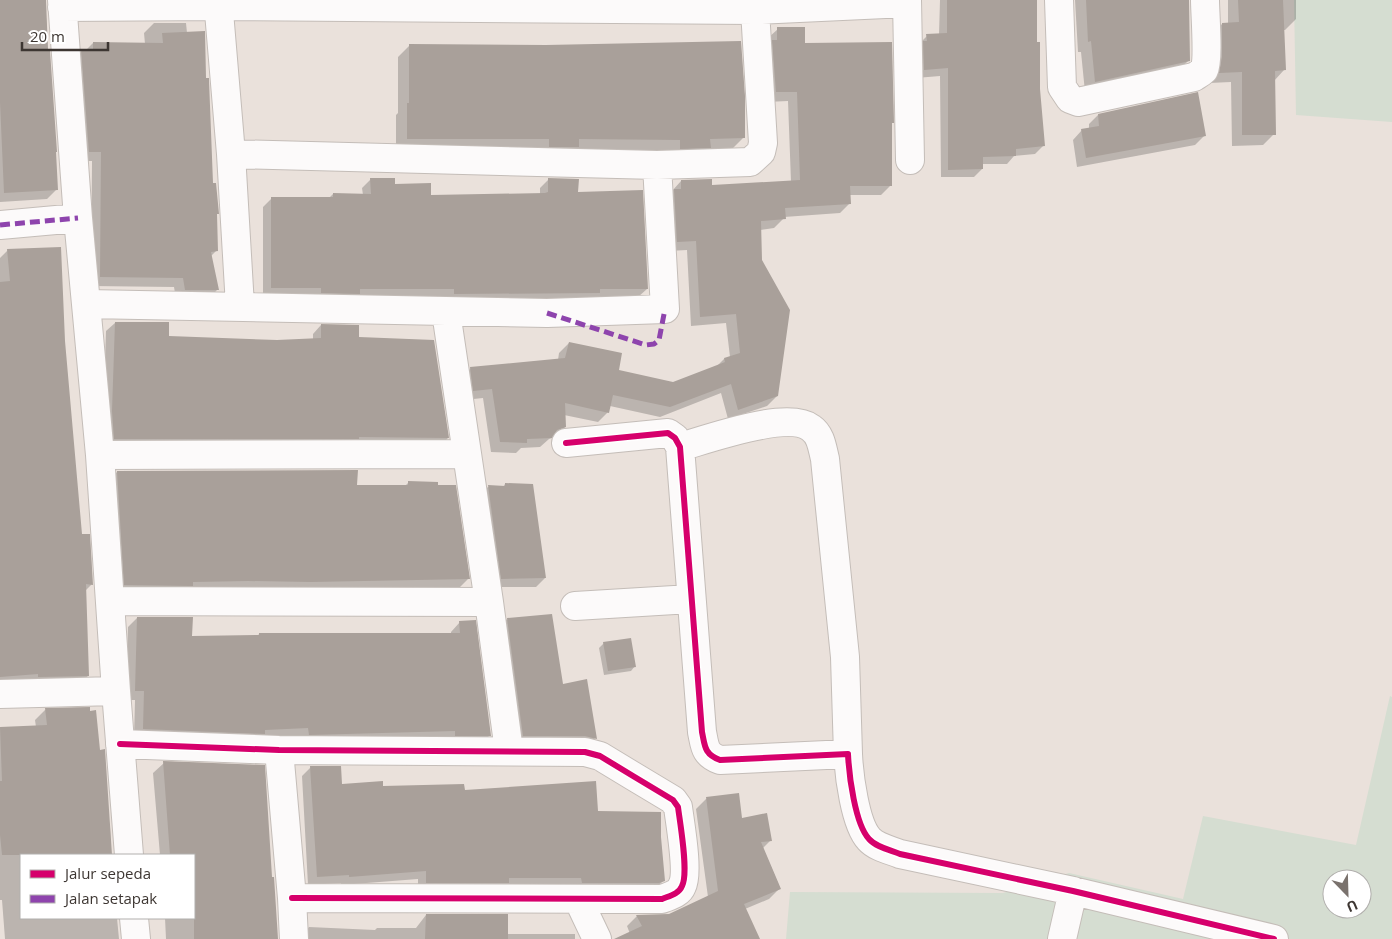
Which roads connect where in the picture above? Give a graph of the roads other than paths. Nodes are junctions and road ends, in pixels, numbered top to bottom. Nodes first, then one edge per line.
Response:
1 (1059, 0) edge
2 (1204, 0) edge
3 (908, 2) edge
4 (218, 3) edge
5 (62, 4) edge
6 (511, 4) edge
7 (755, 10) junction
8 (231, 154) junction
9 (910, 160) dead end
10 (657, 165) junction
11 (78, 218) junction
12 (0, 225) edge
13 (87, 304) junction
14 (240, 306) junction
15 (446, 312) junction
16 (566, 443) dead end
17 (680, 447) junction
18 (467, 454) junction
19 (100, 456) junction
20 (691, 599) junction
21 (110, 601) junction
22 (489, 602) junction
23 (575, 606) dead end
24 (116, 691) junction
25 (0, 694) edge
26 (120, 744) junction
27 (279, 750) junction
28 (509, 751) junction
29 (848, 754) junction
30 (129, 854) edge
31 (1073, 891) junction
32 (292, 898) junction
33 (578, 899) junction
34 (134, 919) edge
35 (136, 939) edge
36 (294, 939) edge
37 (597, 939) edge
38 (1062, 939) edge
39 (1274, 939) edge

1 - 2 street
3 - 7 street
3 - 9 street
4 - 5 street
4 - 6 street
4 - 8 street
5 - 11 street
6 - 7 street
7 - 10 street
8 - 10 street
8 - 14 street
10 - 15 street
11 - 12 street
11 - 13 street
13 - 14 street
13 - 19 street
14 - 15 street
15 - 18 street
16 - 17 street
17 - 20 street
17 - 29 street
18 - 19 street
18 - 22 street
19 - 21 street
20 - 23 street
20 - 29 street
21 - 22 street
21 - 24 street
22 - 28 street
24 - 25 street
24 - 26 street
26 - 27 street
26 - 30 street
27 - 28 street
27 - 32 street
28 - 33 street
29 - 31 street
31 - 38 street
31 - 39 street
32 - 33 street
32 - 36 street
33 - 37 street
34 - 35 street

